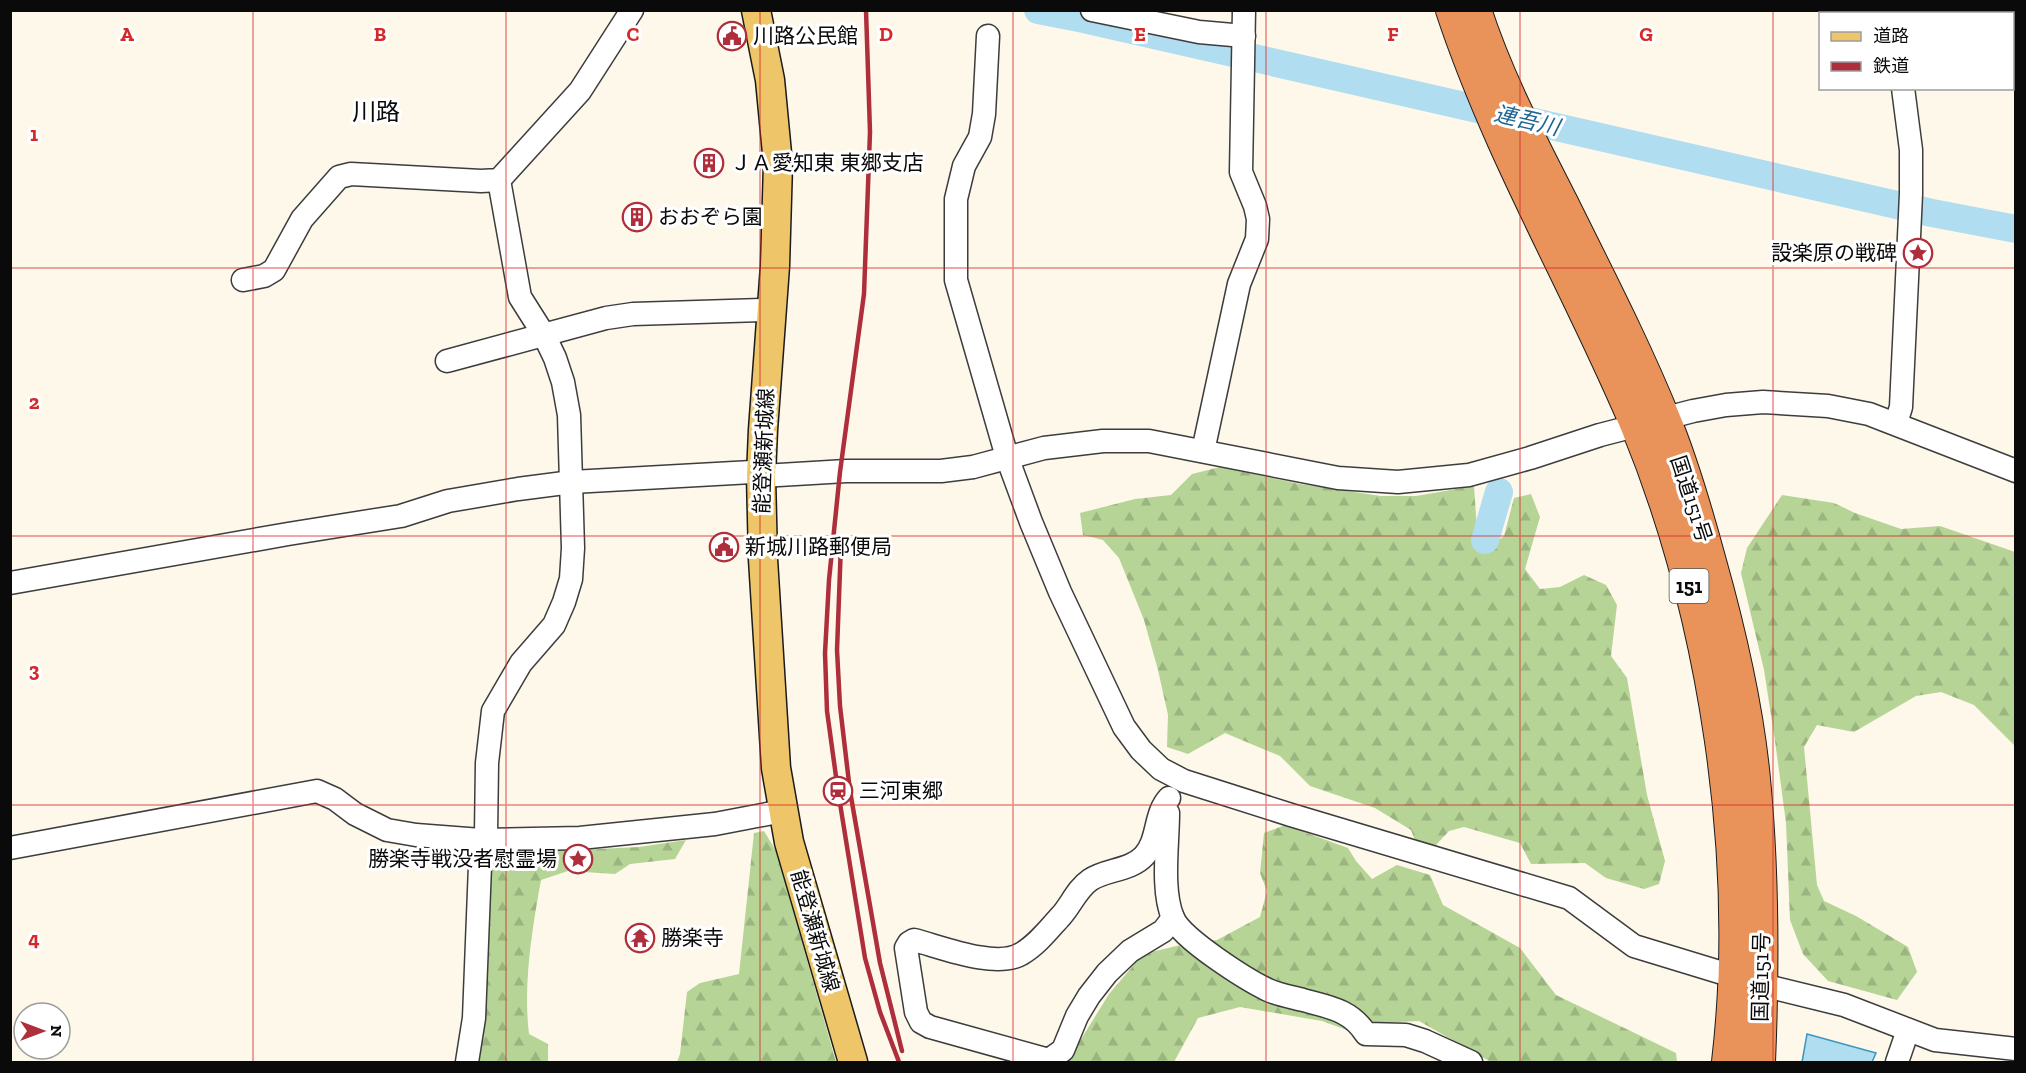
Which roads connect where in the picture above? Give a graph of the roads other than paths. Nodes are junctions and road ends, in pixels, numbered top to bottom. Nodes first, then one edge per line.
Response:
1 (632, 10) edge
2 (756, 10) edge
3 (1092, 10) edge
4 (1244, 10) edge
5 (1452, 10) edge
6 (1475, 10) edge
7 (988, 36) dead end
8 (1244, 40) junction
9 (1903, 90) edge
10 (1493, 91) junction
11 (499, 180) junction
12 (243, 280) dead end
13 (772, 311) junction
14 (543, 335) junction
15 (447, 361) dead end
16 (1651, 423) junction
17 (1896, 423) junction
18 (1203, 451) junction
19 (1007, 457) junction
20 (2016, 471) edge
21 (761, 476) junction
22 (572, 482) junction
23 (10, 584) edge
24 (1170, 787) junction
25 (783, 811) junction
26 (482, 840) junction
27 (10, 848) edge
28 (1173, 918) junction
29 (1749, 981) junction
30 (1908, 1030) junction
31 (2016, 1049) edge
32 (992, 1054) edge
33 (467, 1062) edge
34 (853, 1062) edge
35 (1471, 1062) edge
36 (1728, 1062) edge
37 (1759, 1062) edge
38 (1898, 1062) edge

1 - 11 street
2 - 13 main road, 能登瀬新城線
3 - 8 street
4 - 8 street
5 - 10 highway, 国道151号 / 151
6 - 10 highway, 国道151号 / 151
7 - 19 street
8 - 18 street
9 - 17 street
10 - 16 highway, 国道151号 / 151
11 - 12 street
11 - 14 street
13 - 14 street
13 - 21 main road, 能登瀬新城線
14 - 15 street
14 - 22 street
16 - 17 street
16 - 18 street
16 - 29 highway, 国道151号 / 151
17 - 20 street
18 - 19 street
19 - 21 street
19 - 24 street
21 - 22 street
21 - 25 main road, 能登瀬新城線
22 - 23 street
22 - 26 street
24 - 28 street
24 - 29 street
24 - 32 street
25 - 26 street
25 - 34 main road, 能登瀬新城線
26 - 27 street
26 - 33 street
28 - 32 street
28 - 35 street
29 - 30 street
29 - 36 highway, 国道151号 / 151
29 - 37 highway, 国道151号 / 151
30 - 31 street
30 - 38 street

